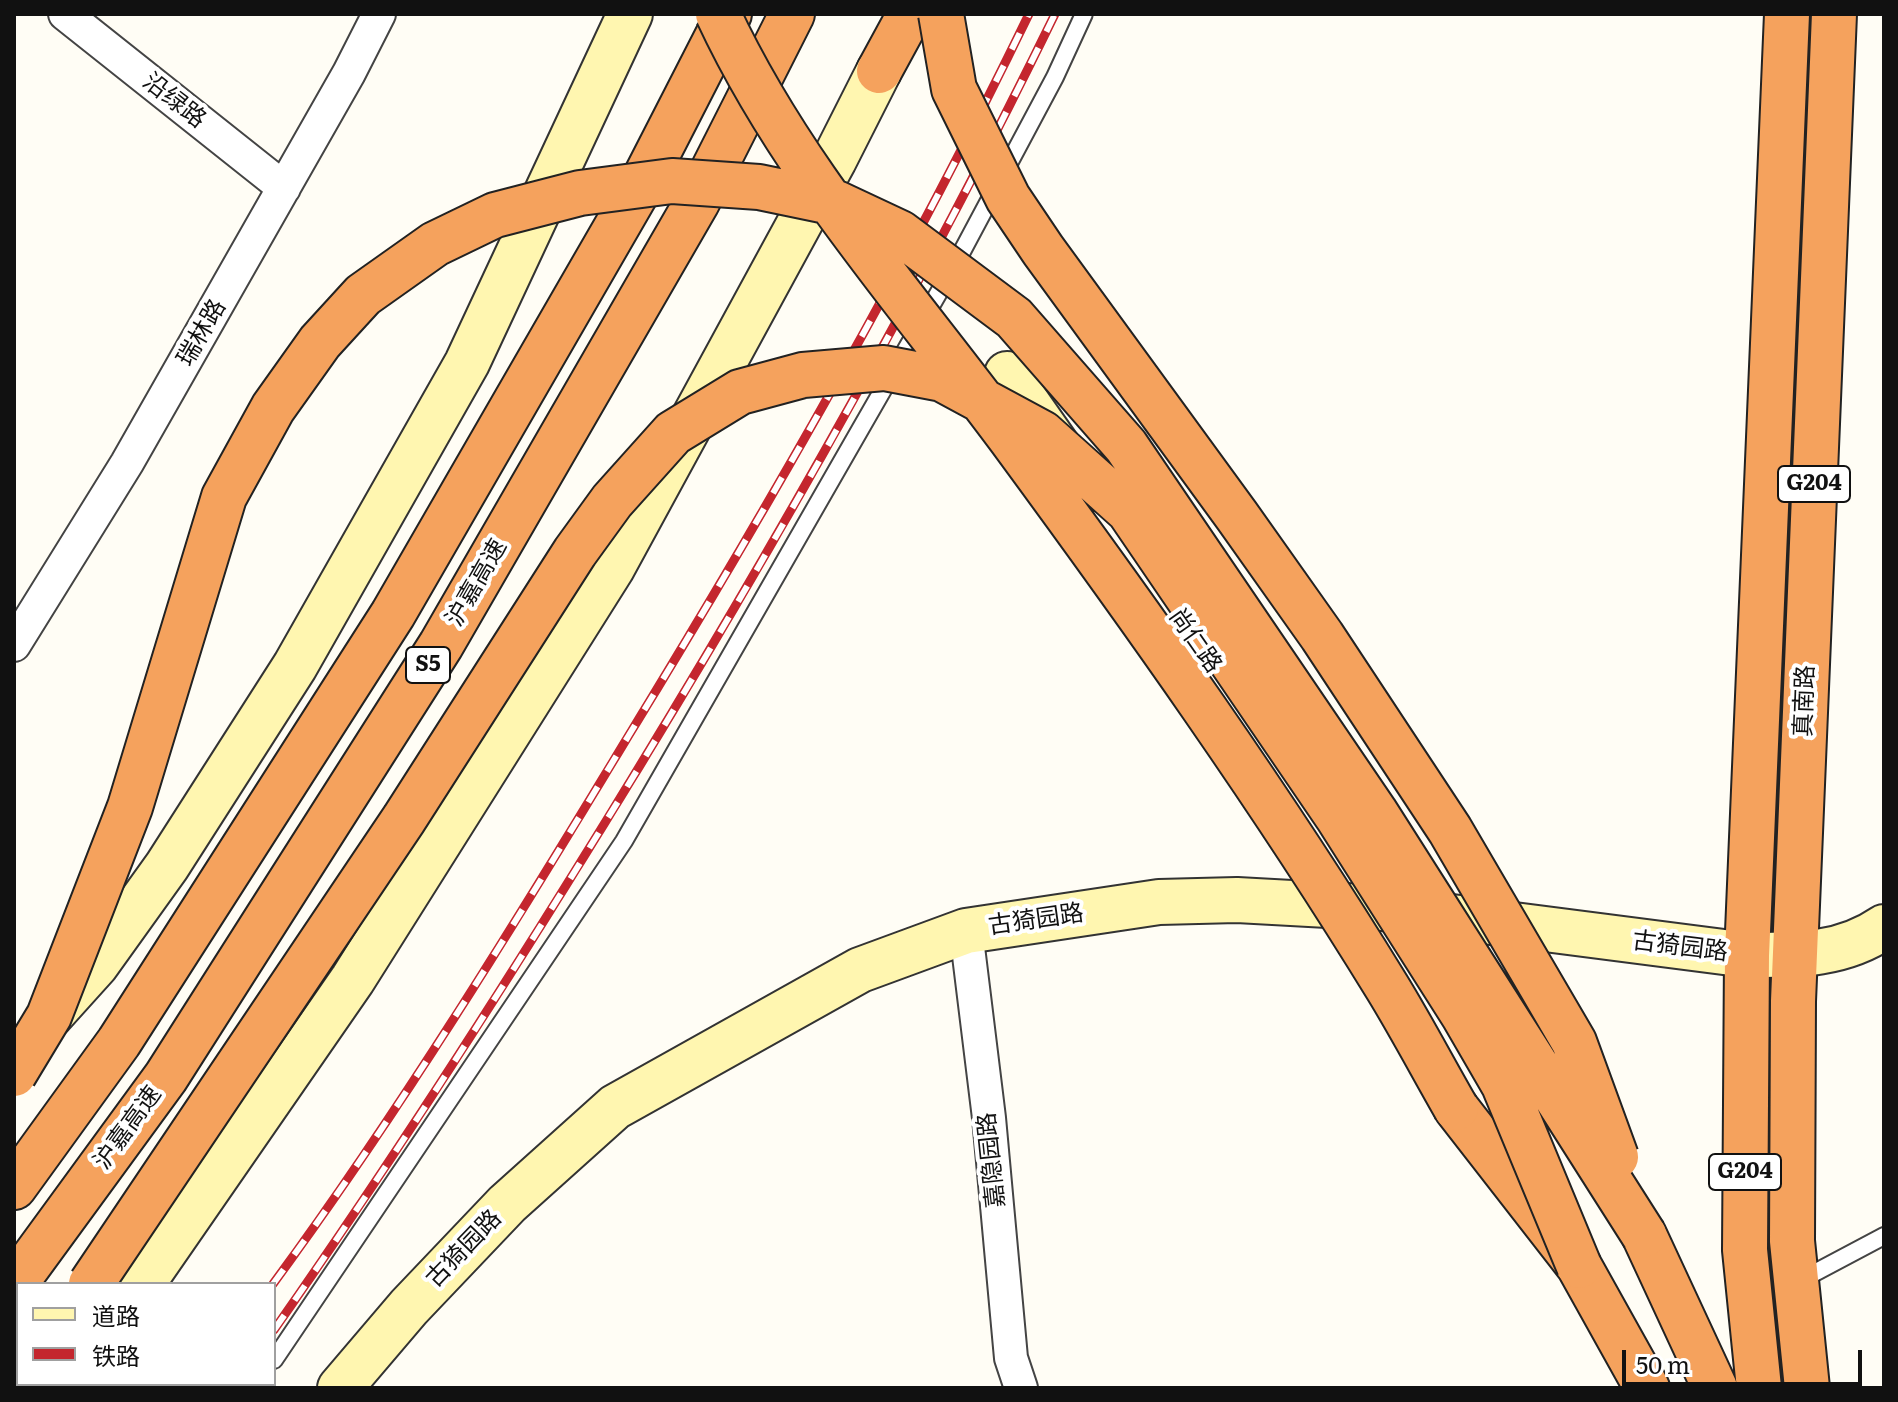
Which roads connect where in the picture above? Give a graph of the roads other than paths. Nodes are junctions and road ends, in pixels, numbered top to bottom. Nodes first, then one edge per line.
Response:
1 (65, 14) edge
2 (379, 14) edge
3 (630, 14) edge
4 (718, 14) edge
5 (729, 14) edge
6 (792, 14) edge
7 (910, 14) edge
8 (941, 14) edge
9 (1084, 14) edge
10 (1787, 14) edge
11 (1834, 14) edge
12 (879, 71) joint
13 (284, 188) junction
14 (1007, 374) dead end
15 (14, 645) edge
16 (1382, 908) junction
17 (1884, 927) edge
18 (966, 931) junction
19 (1747, 955) junction
20 (1794, 955) junction
21 (14, 1056) edge
22 (14, 1074) edge
23 (14, 1187) edge
24 (1644, 1235) junction
25 (1884, 1236) edge
26 (1579, 1266) junction
27 (16, 1282) edge
28 (92, 1282) edge
29 (143, 1282) edge
30 (1796, 1282) junction
31 (276, 1357) edge
32 (340, 1388) edge
33 (1021, 1388) edge
34 (1647, 1388) edge
35 (1715, 1388) edge
36 (1759, 1388) edge
37 (1807, 1388) edge

1 - 13 street, 沿绿路
2 - 13 street, 瑞林路
3 - 21 street
4 - 26 highway, bridge
5 - 23 highway, S5
6 - 27 highway, 沪嘉高速 / S5
7 - 12 highway
8 - 24 highway, bridge
9 - 31 lane
10 - 19 highway, 真南路 / G204
11 - 20 highway, 真南路 / G204
12 - 29 street
13 - 15 street, 瑞林路
14 - 16 street, 尚仁路
16 - 18 street, 古猗园路
16 - 19 street, 古猗园路
17 - 20 street, 古猗园路
18 - 32 street, 古猗园路
18 - 33 street, 嘉隐园路
19 - 20 street, 古猗园路
19 - 36 highway, 真南路 / G204
20 - 30 highway, 真南路 / G204
22 - 24 highway, bridge
24 - 35 highway
25 - 30 lane
26 - 28 highway, bridge
26 - 34 highway
30 - 37 highway, 真南路 / G204

